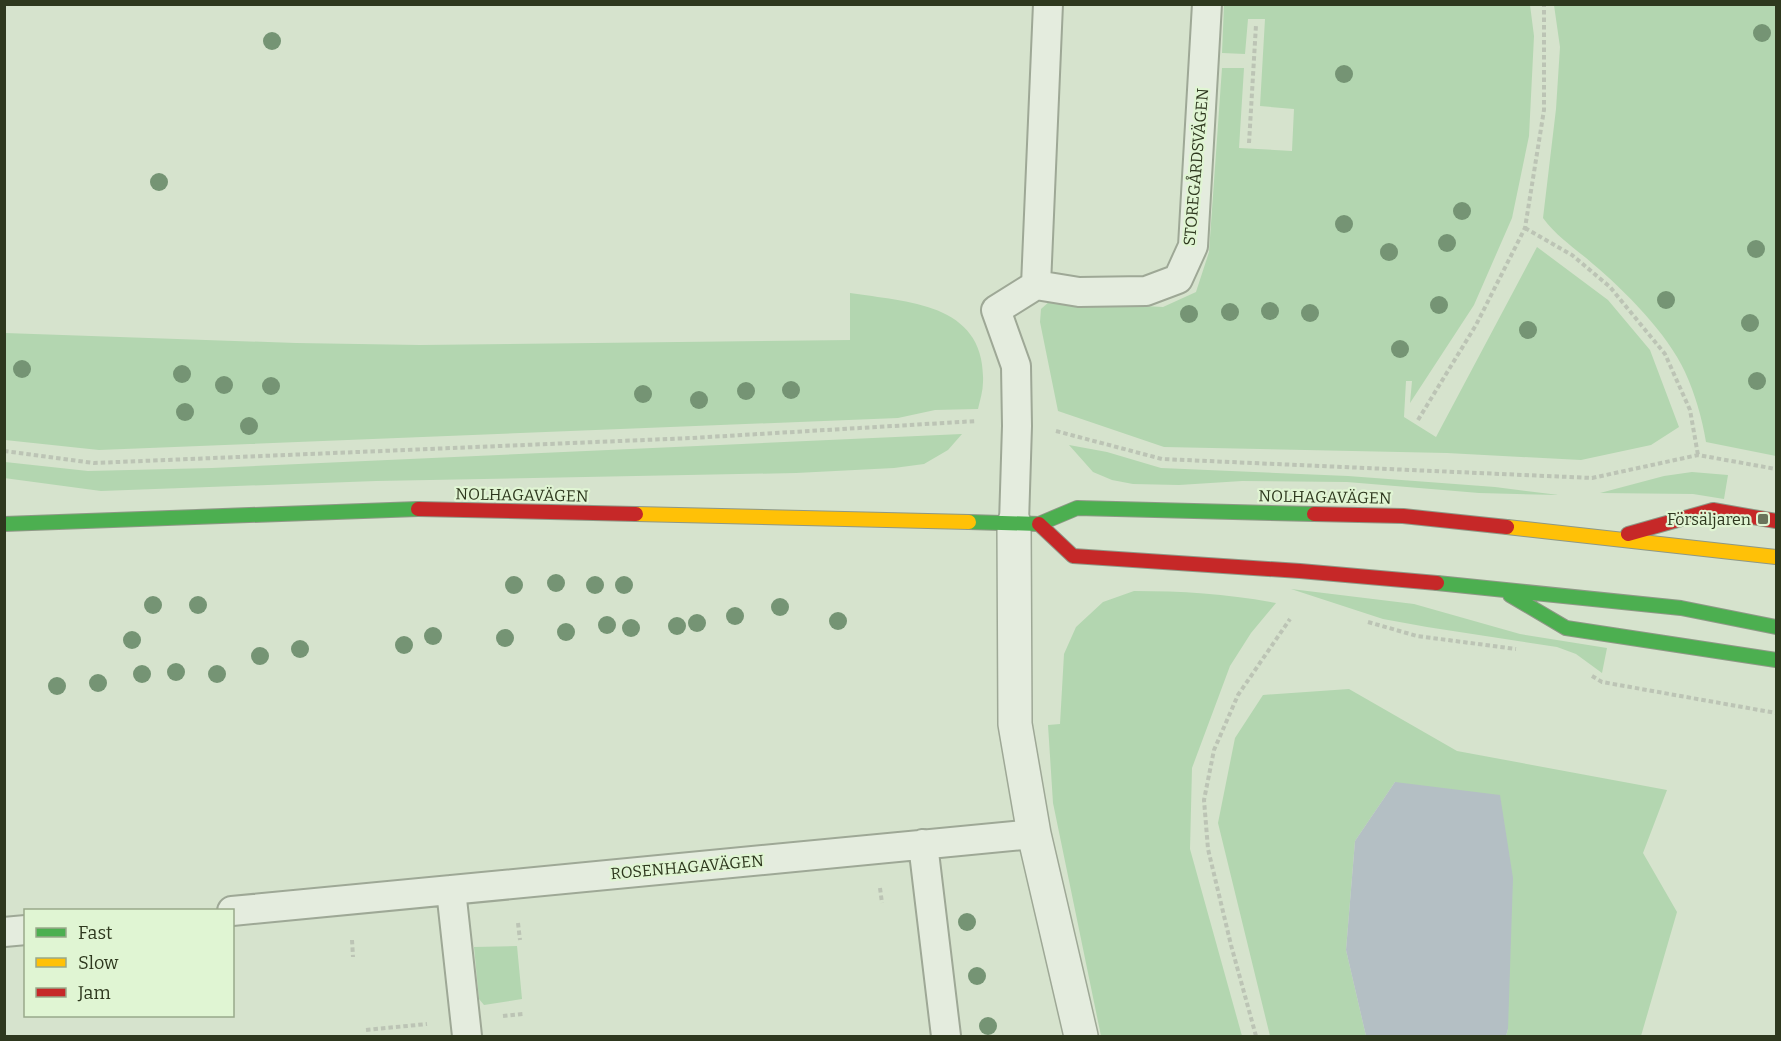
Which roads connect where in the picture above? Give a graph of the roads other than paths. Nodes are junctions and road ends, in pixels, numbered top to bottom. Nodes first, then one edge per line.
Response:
1 (1048, 4) edge
2 (1207, 4) edge
3 (1036, 285) junction
4 (1776, 521) edge
5 (4, 524) edge
6 (1026, 524) junction
7 (1612, 538) junction
8 (1776, 557) edge
9 (1501, 589) junction
10 (1776, 627) edge
11 (1776, 660) edge
12 (1034, 834) junction
13 (923, 844) junction
14 (451, 890) junction
15 (234, 911) edge
16 (24, 930) edge
17 (4, 932) edge
18 (467, 1036) edge
19 (946, 1036) edge
20 (1081, 1036) edge

1 - 3 lane
2 - 3 lane, STOREGÅRDSVÄGEN
3 - 6 lane
4 - 7 street, NOLHAGAVÄGEN
5 - 6 street, NOLHAGAVÄGEN
6 - 7 street, NOLHAGAVÄGEN
6 - 9 street
6 - 12 street
7 - 8 street, NOLHAGAVÄGEN
9 - 10 street
9 - 11 street
12 - 13 lane, ROSENHAGAVÄGEN
12 - 20 street
13 - 14 lane, ROSENHAGAVÄGEN
13 - 19 lane
14 - 15 lane, ROSENHAGAVÄGEN
14 - 18 lane
16 - 17 lane

